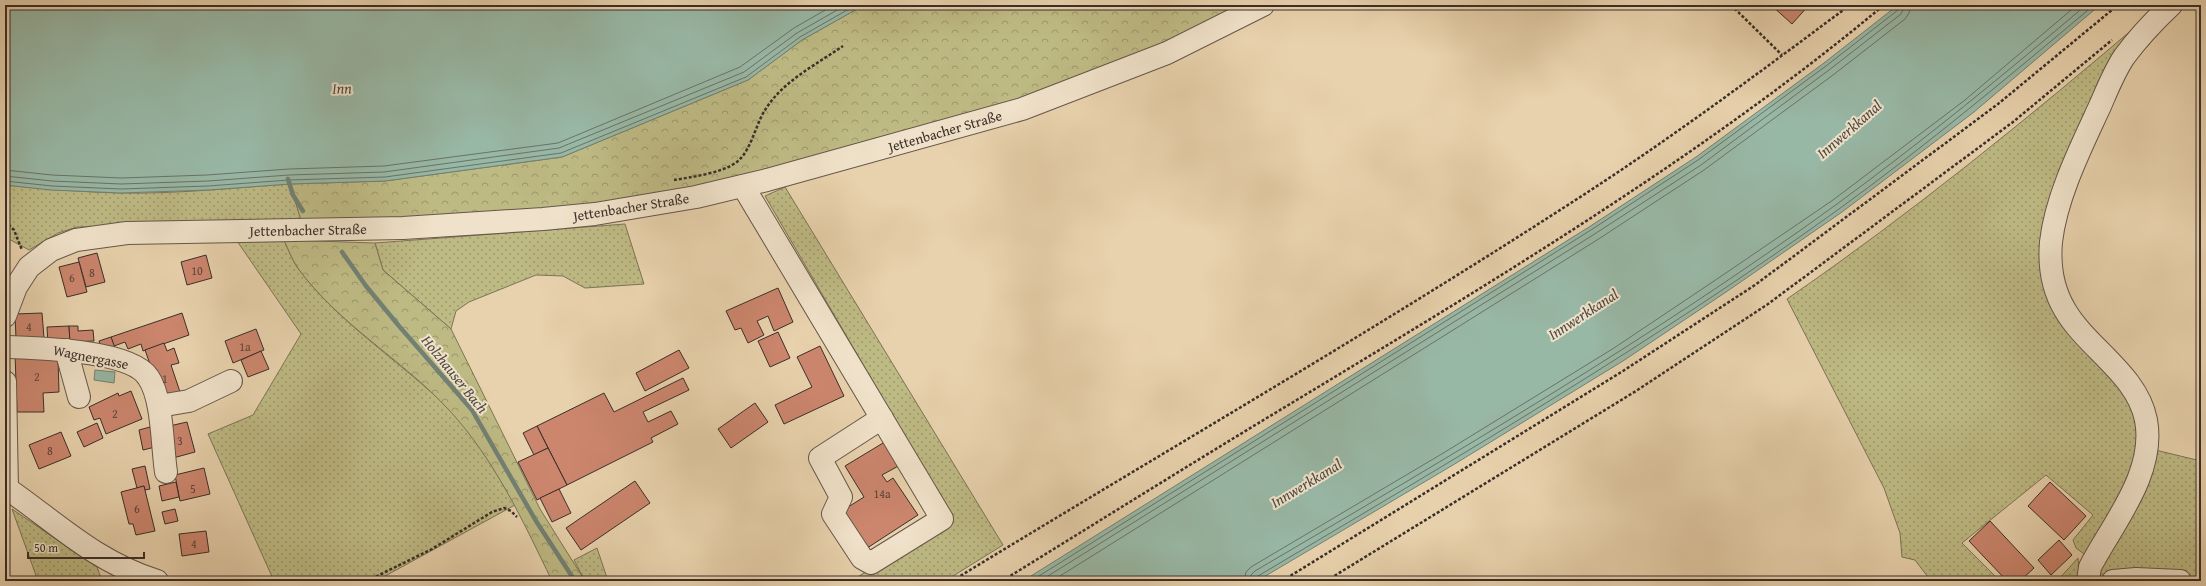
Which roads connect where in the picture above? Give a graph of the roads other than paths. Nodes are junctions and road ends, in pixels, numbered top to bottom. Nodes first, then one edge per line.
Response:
1 (1263, 5) edge
2 (2171, 5) edge
3 (743, 186) junction
4 (5, 316) edge
5 (5, 347) edge
6 (66, 350) junction
7 (232, 381) dead end
8 (5, 382) edge
9 (79, 397) dead end
10 (159, 406) junction
11 (882, 418) junction
12 (166, 472) dead end
13 (6, 488) edge
14 (115, 573) edge
15 (157, 581) edge
16 (2088, 581) edge
17 (2113, 581) edge
18 (2180, 581) edge

1 - 3 street, Jettenbacher Straße
2 - 16 street
3 - 4 street, Jettenbacher Straße
3 - 11 street
5 - 6 street, Wagnergasse
6 - 9 street
6 - 10 street, Wagnergasse
7 - 10 street
8 - 13 street
10 - 12 street, Wagnergasse
11 - 11 street
13 - 14 street
14 - 15 street
17 - 18 street

